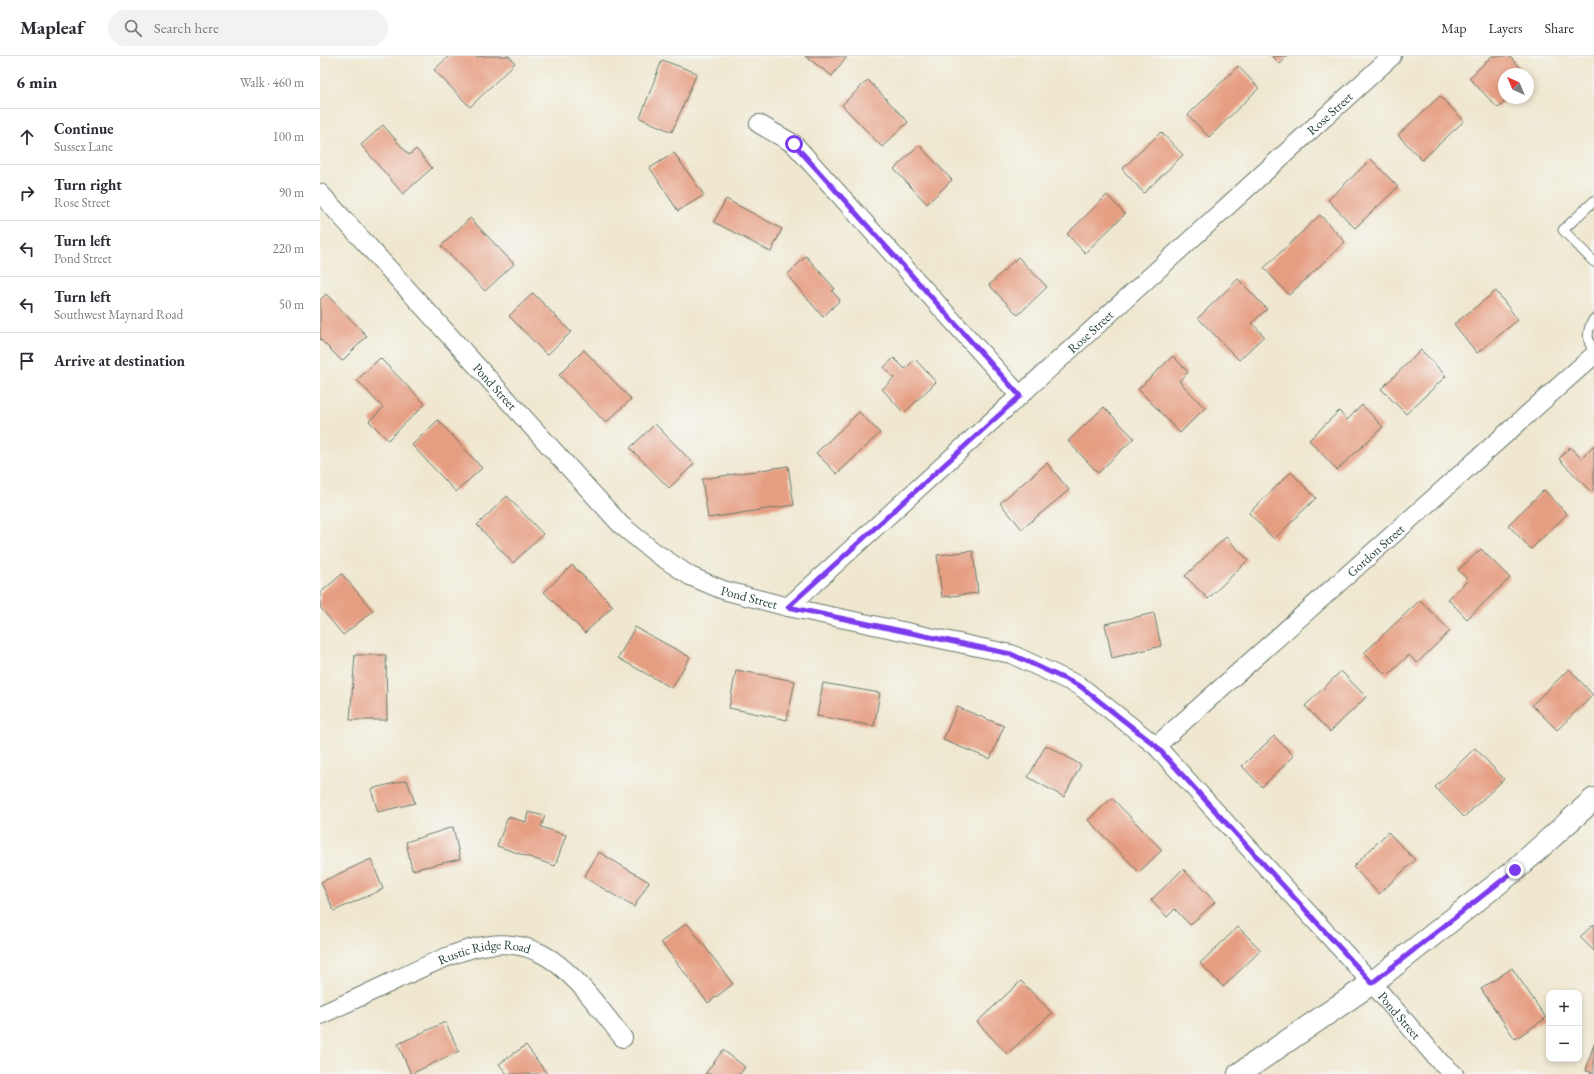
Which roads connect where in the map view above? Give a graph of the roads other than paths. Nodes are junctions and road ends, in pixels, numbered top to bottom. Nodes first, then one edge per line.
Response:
1 (1392, 56) edge
2 (759, 124) dead end
3 (320, 193) edge
4 (1594, 201) edge
5 (1594, 262) edge
6 (1594, 319) edge
7 (1594, 351) edge
8 (1594, 355) edge
9 (1020, 396) junction
10 (788, 607) junction
11 (1156, 746) junction
12 (1594, 799) edge
13 (1372, 983) junction
14 (320, 1015) edge
15 (623, 1038) dead end
16 (1239, 1074) edge
17 (1454, 1074) edge

1 - 9 street, Rose Street
2 - 9 street
3 - 10 street, Pond Street
4 - 5 lane
6 - 7 lane
8 - 11 street, Gordon Street
9 - 10 street, Rose Street
10 - 11 street, Pond Street
11 - 13 street, Pond Street
12 - 13 main road
13 - 16 main road
13 - 17 street, Pond Street
14 - 15 street, Rustic Ridge Road

